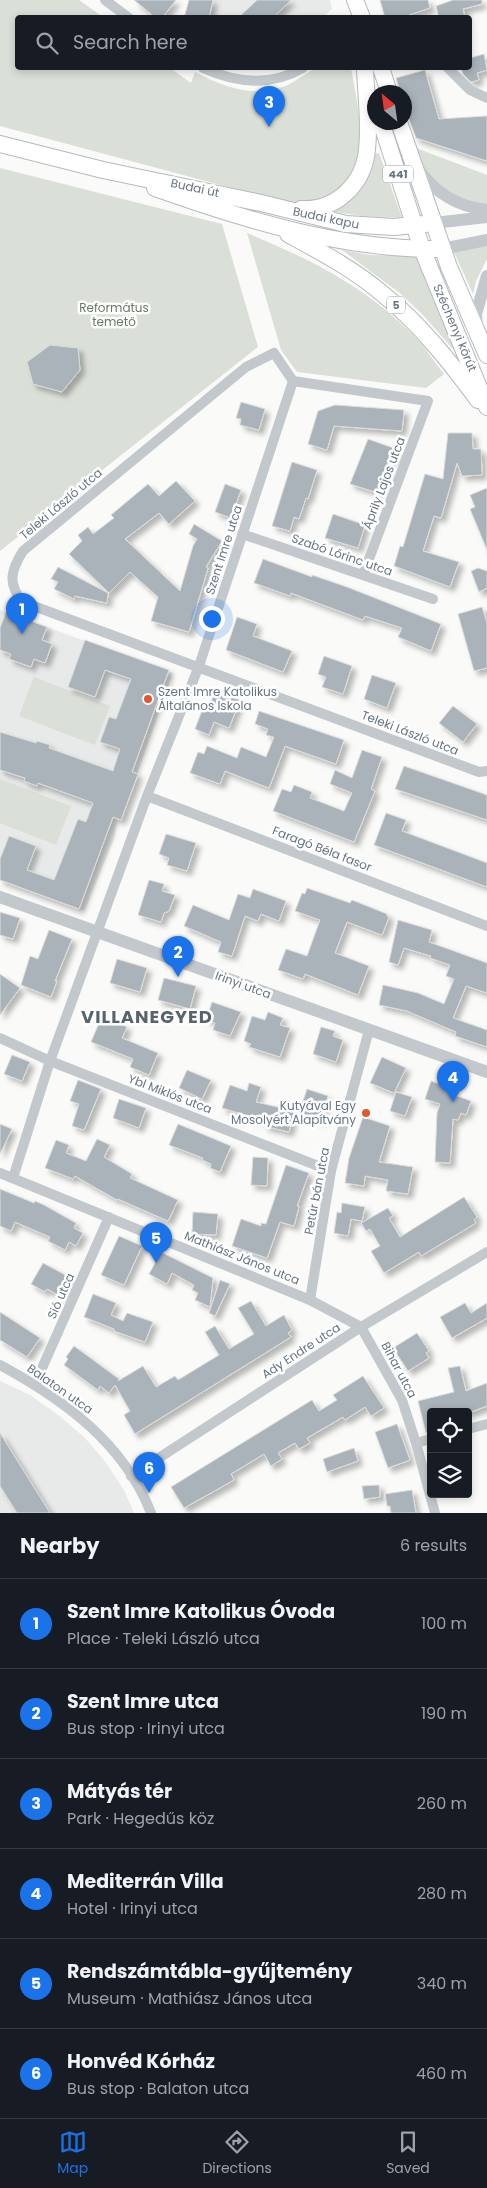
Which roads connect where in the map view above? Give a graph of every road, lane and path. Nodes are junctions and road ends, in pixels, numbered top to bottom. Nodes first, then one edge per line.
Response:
1 (105, 0) edge
2 (125, 15) edge
3 (209, 70) edge
4 (298, 70) edge
5 (370, 70) edge
6 (370, 70) edge
7 (372, 70) edge
8 (450, 70) edge
9 (372, 85) edge
10 (383, 85) edge
11 (487, 98) edge
12 (384, 130) edge
13 (401, 130) edge
14 (0, 144) edge
15 (407, 148) junction
16 (104, 170) junction
17 (285, 208) junction
18 (487, 210) edge
19 (487, 217) edge
20 (434, 223) junction
21 (415, 226) junction
22 (277, 228) junction
23 (487, 240) edge
24 (422, 249) junction
25 (442, 249) junction
26 (487, 276) edge
27 (480, 339) junction
28 (487, 355) edge
29 (293, 380) junction
30 (487, 407) edge
31 (487, 413) edge
32 (242, 534) junction
33 (363, 575) junction
34 (433, 599) dead end
35 (199, 666) junction
36 (487, 771) edge
37 (148, 796) junction
38 (0, 897) edge
39 (487, 926) edge
40 (97, 932) junction
41 (369, 1030) junction
42 (0, 1038) edge
43 (50, 1061) junction
44 (487, 1072) edge
45 (331, 1171) junction
46 (0, 1174) edge
47 (13, 1178) junction
48 (110, 1217) junction
49 (487, 1252) edge
50 (310, 1300) junction
51 (361, 1327) junction
52 (0, 1365) edge
53 (36, 1384) junction
54 (487, 1424) edge
55 (472, 1428) edge
56 (427, 1441) edge
57 (416, 1444) junction
58 (131, 1476) junction
59 (151, 1513) edge
60 (435, 1513) edge

1 - 2 street
3 - 4 street
5 - 9 main road
6 - 17 main road
7 - 10 main road
8 - 11 street
12 - 21 main road, 441
13 - 15 main road, 441
14 - 16 main road, Budai út / 5
15 - 18 street
15 - 20 main road, 441
16 - 17 main road, Budai út / 5
16 - 22 main road, Budai út / 5
17 - 21 main road, Budai kapu / 5
19 - 20 street
20 - 21 main road, 5
20 - 25 main road
21 - 24 main road
22 - 24 main road, 5
22 - 31 main road, 5
23 - 25 street
24 - 25 main road, 5
24 - 30 main road, Széchenyi körút
25 - 27 main road, Széchenyi körút
26 - 27 street
27 - 28 main road, Széchenyi körút
29 - 32 street, Szent Imre utca
29 - 33 street, Áprily Lajos utca
29 - 35 street, Teleki László utca
32 - 33 street, Szabó Lőrinc utca
32 - 35 street, Szent Imre utca
33 - 34 street, Szabó Lőrinc utca
35 - 36 street, Teleki László utca
35 - 37 street, Szent Imre utca
37 - 39 street, Faragó Béla fasor
37 - 40 street, Szent Imre utca
38 - 40 street, Irinyi utca
40 - 41 street, Irinyi utca
40 - 43 street, Szent Imre utca
41 - 44 street, Irinyi utca
41 - 45 street, Petúr bán utca
42 - 43 street, Ybl Miklós utca
43 - 45 street, Ybl Miklós utca
43 - 47 street, Szent Imre utca
45 - 50 street, Petúr bán utca
46 - 47 street, Mathiász János utca
47 - 48 street, Mathiász János utca
48 - 50 street, Mathiász János utca
48 - 53 street, Sió utca
49 - 51 street, Ady Endre utca
50 - 51 street, Mathiász János utca
51 - 57 street, Bihar utca
51 - 58 street, Ady Endre utca
52 - 53 street, Balaton utca
53 - 58 street, Balaton utca
54 - 55 street
56 - 57 street
57 - 60 street, Bihar utca
58 - 59 street, Balaton utca

